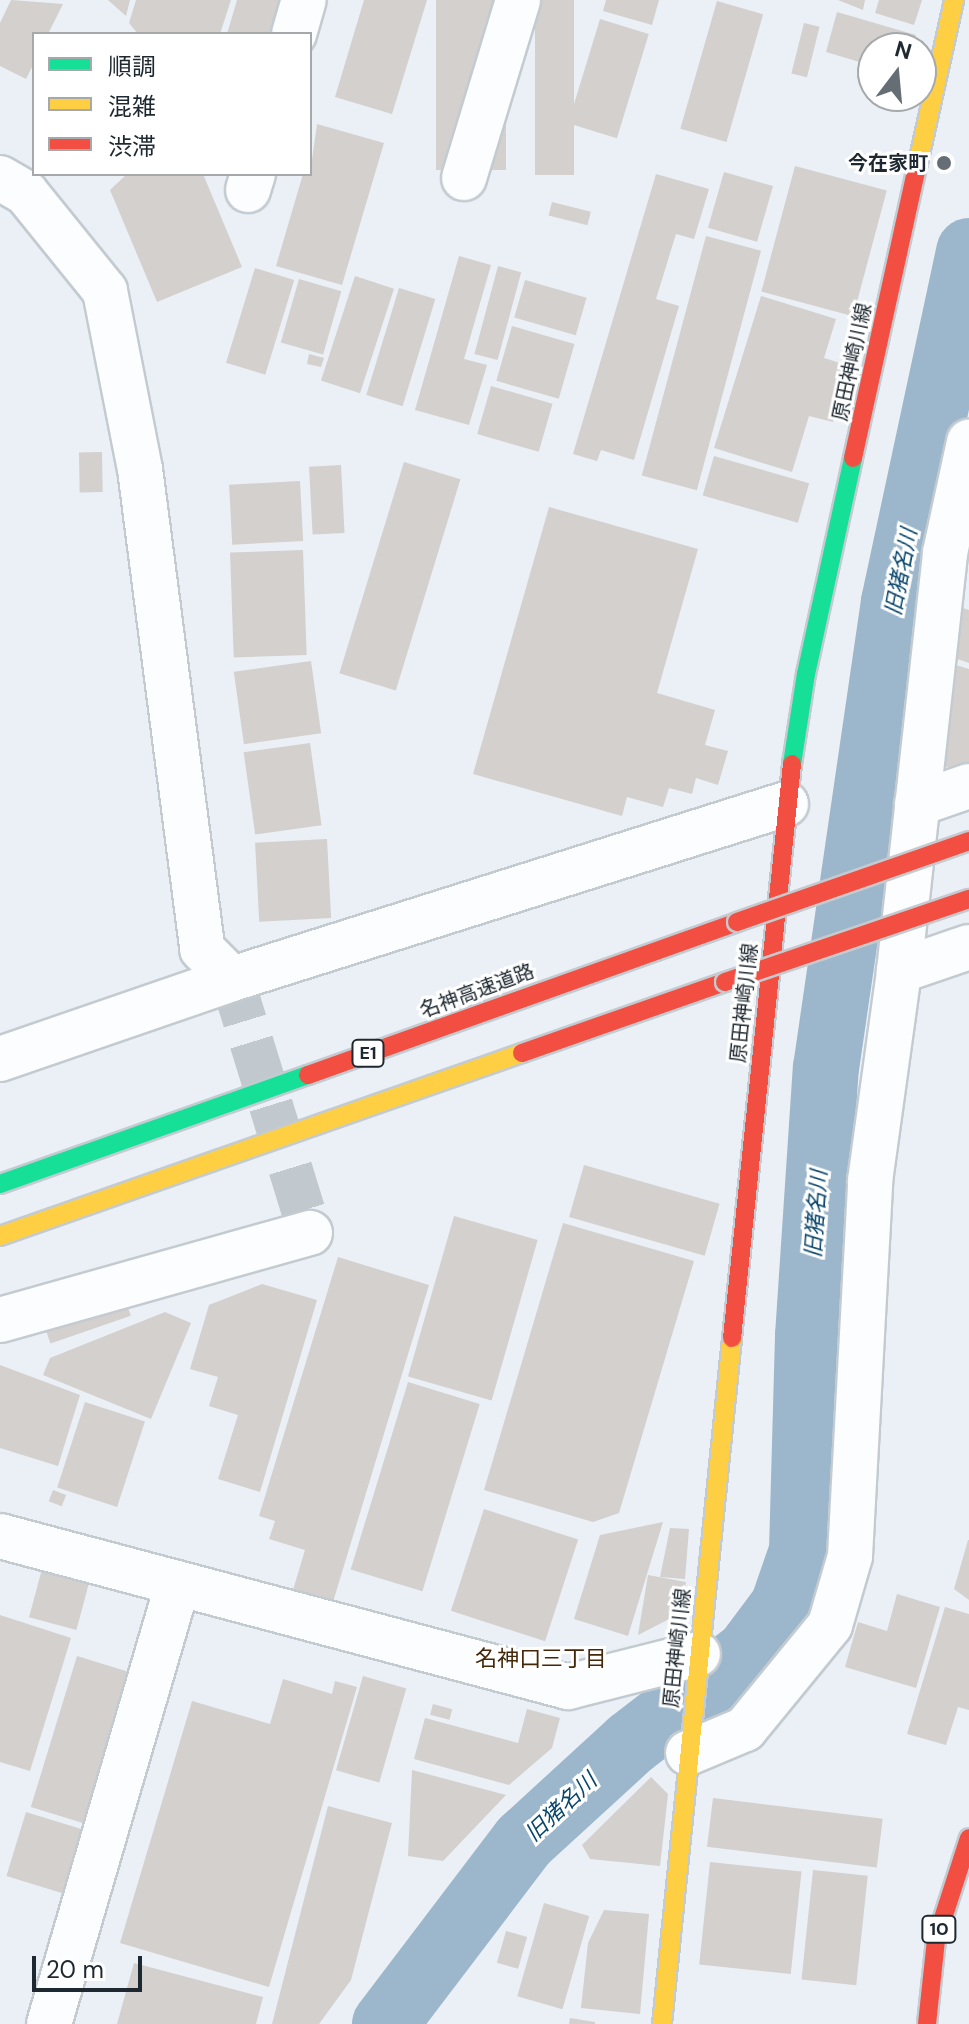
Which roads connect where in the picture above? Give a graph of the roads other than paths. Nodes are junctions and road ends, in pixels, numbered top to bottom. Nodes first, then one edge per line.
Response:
1 (304, 0) edge
2 (518, 0) edge
3 (954, 0) edge
4 (295, 32) edge
5 (0, 178) edge
6 (464, 178) dead end
7 (969, 442) edge
8 (969, 786) edge
9 (786, 804) junction
10 (917, 804) junction
11 (969, 841) edge
12 (969, 899) edge
13 (969, 947) edge
14 (899, 971) junction
15 (232, 979) junction
16 (0, 1059) edge
17 (0, 1184) edge
18 (310, 1233) dead end
19 (0, 1236) edge
20 (0, 1320) edge
21 (0, 1536) edge
22 (178, 1583) junction
23 (698, 1654) junction
24 (688, 1753) junction
25 (969, 1838) edge
26 (49, 2024) edge
27 (662, 2024) edge
28 (927, 2024) edge

1 - 4 street
2 - 6 street
3 - 9 main road, 原田神崎川線
5 - 15 street
7 - 10 street
8 - 10 street
9 - 15 street
9 - 23 main road, 原田神崎川線
10 - 14 street
11 - 17 main road, 名神高速道路 / E1, bridge
12 - 19 main road, bridge
13 - 14 street
14 - 24 street
15 - 16 street
18 - 20 street
21 - 22 street
22 - 23 street
22 - 26 street
23 - 24 main road, 原田神崎川線
24 - 27 main road, 原田神崎川線
25 - 28 main road, 10

